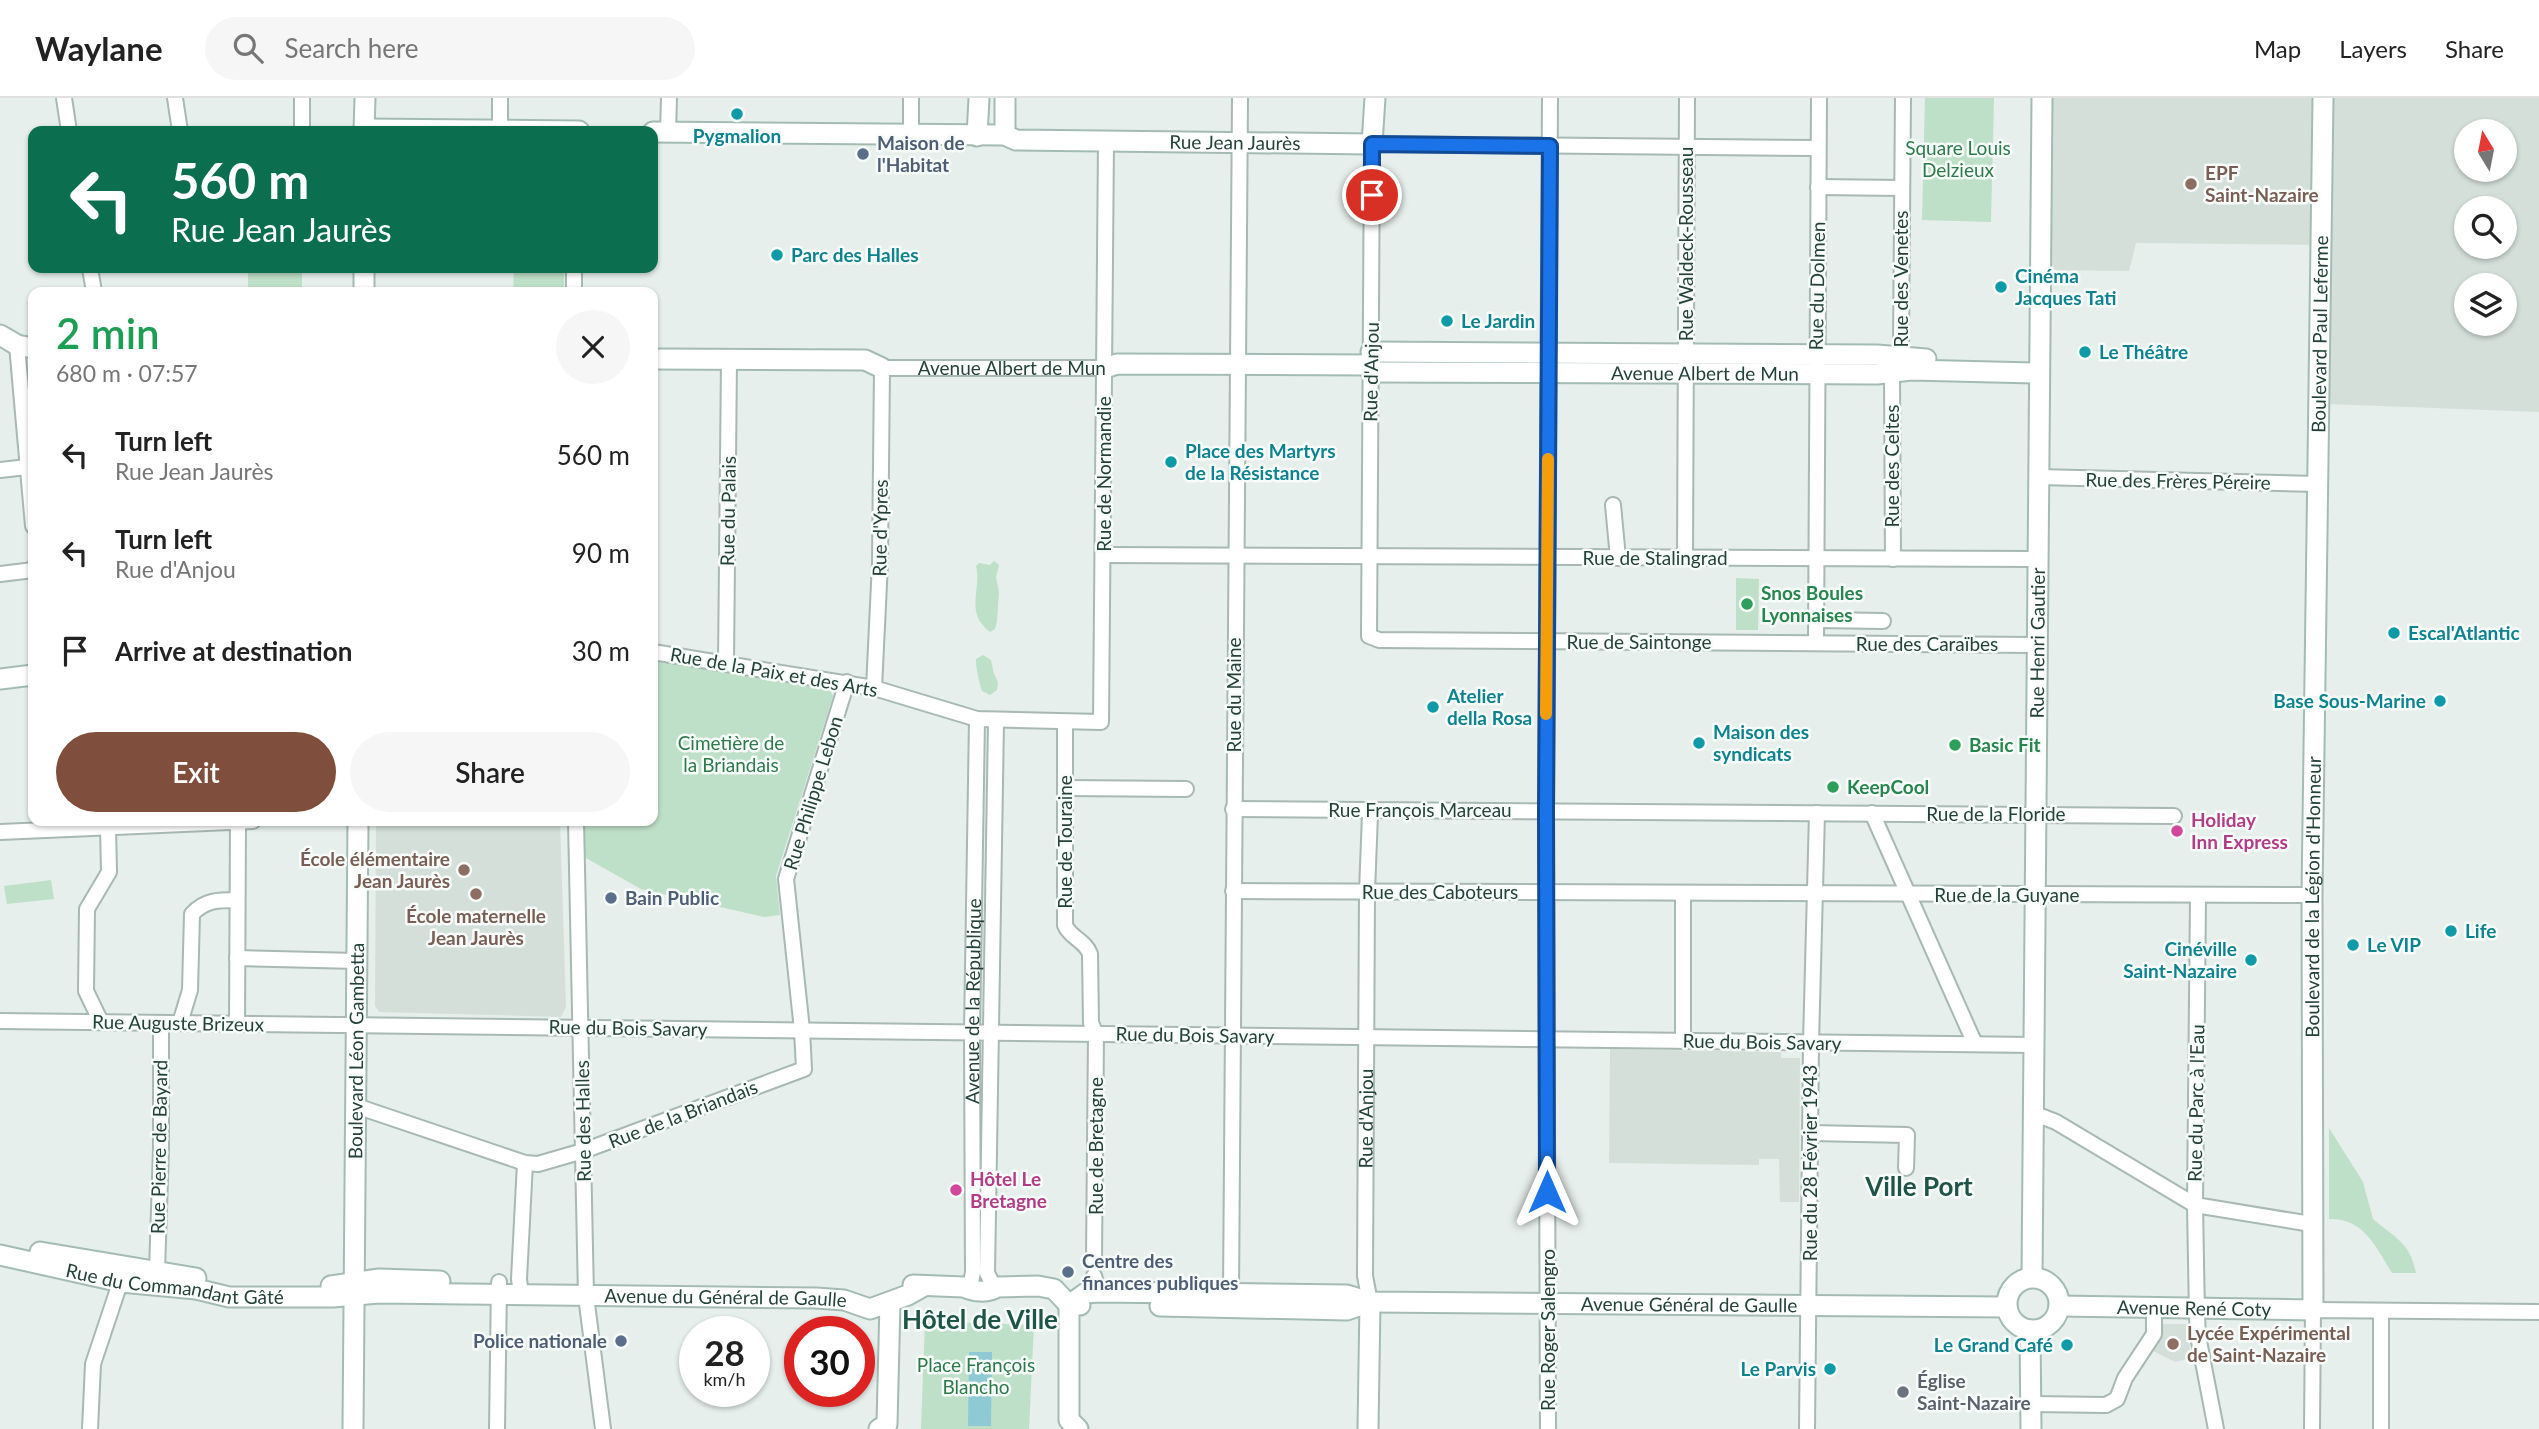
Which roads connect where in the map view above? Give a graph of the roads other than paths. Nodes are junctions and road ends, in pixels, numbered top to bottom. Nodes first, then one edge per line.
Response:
1 (64, 98) edge
2 (175, 98) edge
3 (302, 98) edge
4 (365, 98) edge
5 (500, 98) edge
6 (669, 98) edge
7 (911, 98) edge
8 (979, 98) edge
9 (1005, 98) edge
10 (1240, 98) edge
11 (1375, 98) edge
12 (1550, 98) edge
13 (1687, 98) edge
14 (1819, 98) edge
15 (1903, 98) edge
16 (2042, 98) edge
17 (2323, 98) edge
18 (68, 126) edge
19 (179, 126) edge
20 (302, 126) edge
21 (365, 126) edge
22 (500, 126) edge
23 (661, 132) edge
24 (911, 135) junction
25 (977, 136) junction
26 (1011, 138) junction
27 (1106, 141) junction
28 (1239, 142) junction
29 (1372, 144) junction
30 (1550, 146) junction
31 (1686, 147) junction
32 (1818, 148) junction
33 (1818, 187) junction
34 (1902, 188) junction
35 (17, 343) edge
36 (1549, 353) junction
37 (658, 359) edge
38 (729, 360) junction
39 (1371, 363) junction
40 (1238, 364) junction
41 (1685, 364) junction
42 (1816, 364) junction
43 (1896, 365) junction
44 (2039, 366) junction
45 (882, 368) junction
46 (1105, 368) junction
47 (1548, 373) junction
48 (27, 467) junction
49 (0, 470) edge
50 (28, 477) edge
51 (2038, 477) junction
52 (2318, 484) junction
53 (1613, 505) dead end
54 (1104, 555) junction
55 (1235, 556) junction
56 (1374, 557) junction
57 (1547, 558) junction
58 (1618, 558) junction
59 (1685, 558) junction
60 (1815, 558) junction
61 (1893, 559) junction
62 (2038, 559) junction
63 (28, 571) edge
64 (0, 574) edge
65 (1816, 620) junction
66 (1882, 621) dead end
67 (1378, 640) joint
68 (1547, 641) junction
69 (1816, 643) junction
70 (2037, 645) junction
71 (658, 653) edge
72 (726, 663) junction
73 (28, 676) edge
74 (0, 679) edge
75 (847, 682) junction
76 (874, 688) junction
77 (977, 719) junction
78 (996, 721) junction
79 (1065, 722) junction
80 (1101, 722) joint
81 (1065, 788) junction
82 (1186, 789) dead end
83 (1233, 808) junction
84 (1373, 810) junction
85 (1546, 811) junction
86 (1817, 813) junction
87 (1872, 813) junction
88 (2036, 815) junction
89 (2174, 816) dead end
90 (130, 826) edge
91 (238, 826) edge
92 (358, 826) edge
93 (576, 826) edge
94 (108, 827) junction
95 (0, 832) edge
96 (1233, 891) junction
97 (1372, 892) junction
98 (1546, 893) junction
99 (1683, 894) junction
100 (1815, 894) junction
101 (1906, 895) junction
102 (2035, 895) junction
103 (2312, 895) junction
104 (2198, 896) junction
105 (237, 900) junction
106 (237, 958) junction
107 (357, 961) junction
108 (0, 1021) edge
109 (101, 1022) junction
110 (161, 1023) junction
111 (180, 1023) junction
112 (237, 1024) junction
113 (356, 1025) junction
114 (581, 1027) junction
115 (803, 1030) junction
116 (972, 1032) junction
117 (992, 1032) junction
118 (1096, 1034) junction
119 (1232, 1035) junction
120 (1367, 1037) junction
121 (1547, 1040) junction
122 (1683, 1041) junction
123 (1811, 1043) junction
124 (1975, 1044) junction
125 (2034, 1045) junction
126 (356, 1106) junction
127 (2033, 1113) junction
128 (1810, 1133) junction
129 (583, 1151) junction
130 (525, 1163) junction
131 (1906, 1168) dead end
132 (2195, 1205) junction
133 (2311, 1224) junction
134 (0, 1246) edge
135 (0, 1255) edge
136 (1094, 1259) dead end
137 (156, 1271) junction
138 (123, 1274) junction
139 (2032, 1278) junction
140 (196, 1284) junction
141 (967, 1285) junction
142 (995, 1285) junction
143 (499, 1288) junction
144 (354, 1289) junction
145 (520, 1289) junction
146 (586, 1290) junction
147 (1231, 1293) junction
148 (890, 1302) junction
149 (1370, 1302) junction
150 (1548, 1303) junction
151 (1069, 1305) junction
152 (1809, 1305) junction
153 (2059, 1306) junction
154 (2007, 1307) junction
155 (2154, 1308) junction
156 (2197, 1309) junction
157 (2312, 1310) junction
158 (2381, 1311) junction
159 (2539, 1312) edge
160 (2030, 1330) junction
161 (2031, 1404) junction
162 (1074, 1425) edge
163 (883, 1427) edge
164 (90, 1429) edge
165 (353, 1429) edge
166 (497, 1429) edge
167 (603, 1429) edge
168 (1368, 1429) edge
169 (1548, 1429) edge
170 (1807, 1429) edge
171 (2031, 1429) edge
172 (2216, 1429) edge
173 (2312, 1429) edge
174 (2381, 1429) edge

1 - 18 street
2 - 19 street
3 - 20 street
4 - 21 street
5 - 22 street
6 - 23 street
7 - 24 street
8 - 25 street
9 - 26 street
10 - 28 street, Rue du Maine
11 - 29 street, Rue d'Anjou
12 - 30 street, Rue Roger Salengro
13 - 31 street, Rue Waldeck-Rousseau
14 - 32 street, Rue du Dolmen
15 - 34 street, Rue des Venetes
16 - 44 street, Rue Henri Gautier
17 - 52 street, Boulevard Paul Leferme
23 - 24 street, Rue Jean Jaurès
24 - 25 street, Rue Jean Jaurès
25 - 26 street, Rue Jean Jaurès
26 - 27 street, Rue Jean Jaurès
27 - 28 street, Rue Jean Jaurès
27 - 46 street, Rue de Normandie
28 - 29 street, Rue Jean Jaurès
28 - 40 street, Rue du Maine
29 - 30 street, Rue Jean Jaurès
29 - 39 street, Rue d'Anjou
30 - 31 street, Rue Jean Jaurès
30 - 36 street, Rue Roger Salengro
31 - 32 street, Rue Jean Jaurès
31 - 41 street, Rue Waldeck-Rousseau
32 - 33 street, Rue du Dolmen
33 - 34 street
33 - 42 street, Rue du Dolmen
34 - 43 street, Rue des Venetes
35 - 48 street
36 - 39 street, Avenue Albert de Mun
36 - 41 street, Avenue Albert de Mun
36 - 47 street, Rue Roger Salengro
37 - 38 street, Avenue Albert de Mun
38 - 45 street, Avenue Albert de Mun
38 - 72 street, Rue du Palais
39 - 40 street, Avenue Albert de Mun
39 - 47 street, Avenue Albert de Mun
39 - 56 street, Rue d'Anjou
40 - 46 street, Avenue Albert de Mun
40 - 55 street, Rue du Maine
41 - 42 street, Avenue Albert de Mun
41 - 47 street, Avenue Albert de Mun
41 - 59 street, Rue Waldeck-Rousseau
42 - 43 street, Avenue Albert de Mun
42 - 60 street, Rue du Dolmen
43 - 44 street, Avenue Albert de Mun
43 - 61 street, Rue des Celtes
44 - 51 street, Rue Henri Gautier
45 - 46 street, Avenue Albert de Mun
45 - 76 street, Rue d'Ypres
46 - 54 street, Rue de Normandie
47 - 57 street, Rue Roger Salengro
48 - 49 street
48 - 50 street
51 - 52 street, Rue des Frères Péreire
51 - 62 street, Rue Henri Gautier
52 - 103 street, Boulevard de la Légion d'Honneur
53 - 58 street
54 - 55 street, Rue de Stalingrad
54 - 80 street, Rue de Normandie
55 - 56 street, Rue de Stalingrad
55 - 83 street, Rue du Maine
56 - 57 street, Rue de Stalingrad
56 - 67 street, Rue d'Anjou
57 - 58 street, Rue de Stalingrad
57 - 68 street, Rue Roger Salengro
58 - 59 street, Rue de Stalingrad
59 - 60 street, Rue de Stalingrad
60 - 61 street, Rue de Stalingrad
60 - 65 street, Rue du Dolmen
61 - 62 street, Rue de Stalingrad
62 - 70 street, Rue Henri Gautier
63 - 64 street
65 - 66 street
65 - 69 street, Rue du Dolmen
67 - 68 street, Rue de Saintonge
68 - 69 street, Rue de Saintonge
68 - 85 street, Rue Roger Salengro
69 - 70 street, Rue des Caraïbes
70 - 88 street, Rue Henri Gautier
71 - 72 street, Rue de la Paix et des Arts
72 - 75 street, Rue de la Paix et des Arts
73 - 74 street
75 - 76 street, Rue de la Paix et des Arts
75 - 115 street, Rue Philippe Lebon
76 - 77 street, Rue de la Paix et des Arts
77 - 78 street, Rue de la Paix et des Arts
77 - 116 street, Avenue de la République
78 - 79 street, Rue de la Paix et des Arts
78 - 117 street, Avenue de la République
79 - 80 street, Rue de la Paix et des Arts
79 - 81 street, Rue de Touraine
81 - 82 street
81 - 118 street, Rue de Touraine
83 - 84 street, Rue François Marceau
83 - 96 street, Rue du Maine
84 - 85 street, Rue François Marceau
84 - 97 street, Rue d'Anjou
85 - 86 street, Rue François Marceau
85 - 98 street, Rue Roger Salengro
86 - 87 street, Rue de la Floride
86 - 100 street, Rue du 28 Février 1943
87 - 88 street, Rue de la Floride
87 - 101 street
88 - 89 street, Rue de la Floride
88 - 102 street, Rue Henri Gautier
90 - 94 street
91 - 105 street
92 - 107 street, Boulevard Léon Gambetta
93 - 114 street, Rue des Halles
94 - 95 street
94 - 109 street
96 - 97 street, Rue des Caboteurs
96 - 119 street, Rue du Maine
97 - 98 street, Rue des Caboteurs
97 - 120 street, Rue d'Anjou
98 - 99 street, Rue des Caboteurs
98 - 121 street, Rue Roger Salengro
99 - 100 street, Rue des Caboteurs
99 - 122 street
100 - 101 street, Rue de la Guyane
100 - 123 street, Rue du 28 Février 1943
101 - 102 street, Rue de la Guyane
101 - 124 street
102 - 104 street, Rue de la Guyane
102 - 125 street, Rue Henri Gautier
103 - 104 street, Rue de la Guyane
103 - 133 street, Boulevard de la Légion d'Honneur
104 - 132 street, Rue du Parc à l'Eau
105 - 106 street
105 - 111 street
106 - 107 street
106 - 112 street
107 - 113 street, Boulevard Léon Gambetta
108 - 109 street, Rue Auguste Brizeux
109 - 110 street, Rue Auguste Brizeux
110 - 111 street, Rue Auguste Brizeux
110 - 137 street, Rue Pierre de Bayard
111 - 112 street, Rue Auguste Brizeux
112 - 113 street, Rue Auguste Brizeux
113 - 114 street, Rue du Bois Savary
113 - 126 street, Boulevard Léon Gambetta
114 - 115 street, Rue du Bois Savary
114 - 129 street, Rue des Halles
115 - 116 street, Rue du Bois Savary
115 - 129 street, Rue de la Briandais
116 - 117 street, Rue du Bois Savary
116 - 141 street, Avenue de la République
117 - 118 street, Rue du Bois Savary
117 - 142 street, Avenue de la République
118 - 119 street, Rue du Bois Savary
118 - 136 street, Rue de Bretagne
119 - 120 street, Rue du Bois Savary
119 - 147 street, Rue du Maine
120 - 121 street, Rue du Bois Savary
120 - 149 street, Rue d'Anjou
121 - 122 street, Rue du Bois Savary
121 - 150 street, Rue Roger Salengro
122 - 123 street, Rue du Bois Savary
123 - 124 street, Rue du Bois Savary
123 - 128 street, Rue du 28 Février 1943
124 - 125 street, Rue du Bois Savary
125 - 127 street, Rue Henri Gautier
126 - 130 street
126 - 144 street, Boulevard Léon Gambetta
127 - 132 street
127 - 139 street, Rue Henri Gautier
128 - 131 street
128 - 152 street, Rue du 28 Février 1943
129 - 130 street, Rue de la Briandais
129 - 146 street, Rue des Halles
130 - 145 street
132 - 133 street
132 - 156 street, Rue du Parc à l'Eau
133 - 157 street, Boulevard de la Légion d'Honneur
134 - 138 street, Rue du Commandant Gâté
135 - 138 street, Rue du Commandant Gâté
137 - 138 street, Rue du Commandant Gâté
137 - 140 street, Rue du Commandant Gâté
138 - 140 street, Rue du Commandant Gâté
138 - 164 street
139 - 153 street
139 - 154 street
140 - 144 street, Rue du Commandant Gâté
141 - 142 street
141 - 148 street
142 - 151 street
143 - 144 street, Avenue du Général de Gaulle
143 - 145 street, Avenue du Général de Gaulle
143 - 166 street
144 - 165 street, Boulevard Léon Gambetta
145 - 146 street, Avenue du Général de Gaulle
146 - 148 street, Avenue du Général de Gaulle
146 - 167 street, Rue des Halles
147 - 149 street, Avenue Général de Gaulle
147 - 151 street, Avenue Général de Gaulle
148 - 163 street
149 - 150 street, Avenue Général de Gaulle
149 - 151 street, Avenue Général de Gaulle
149 - 168 street, Rue d'Anjou
150 - 152 street, Avenue Général de Gaulle
150 - 169 street, Rue Roger Salengro
151 - 162 street
152 - 154 street, Avenue Général de Gaulle
152 - 170 street, Rue du 28 Février 1943
153 - 155 street, Avenue René Coty
153 - 160 street
154 - 160 street
155 - 156 street, Avenue René Coty
155 - 161 street
156 - 157 street, Avenue René Coty
156 - 172 street, Rue du Parc à l'Eau
157 - 158 street, Avenue René Coty
157 - 173 street
158 - 159 street, Avenue René Coty
158 - 174 street
160 - 161 street
161 - 171 street

